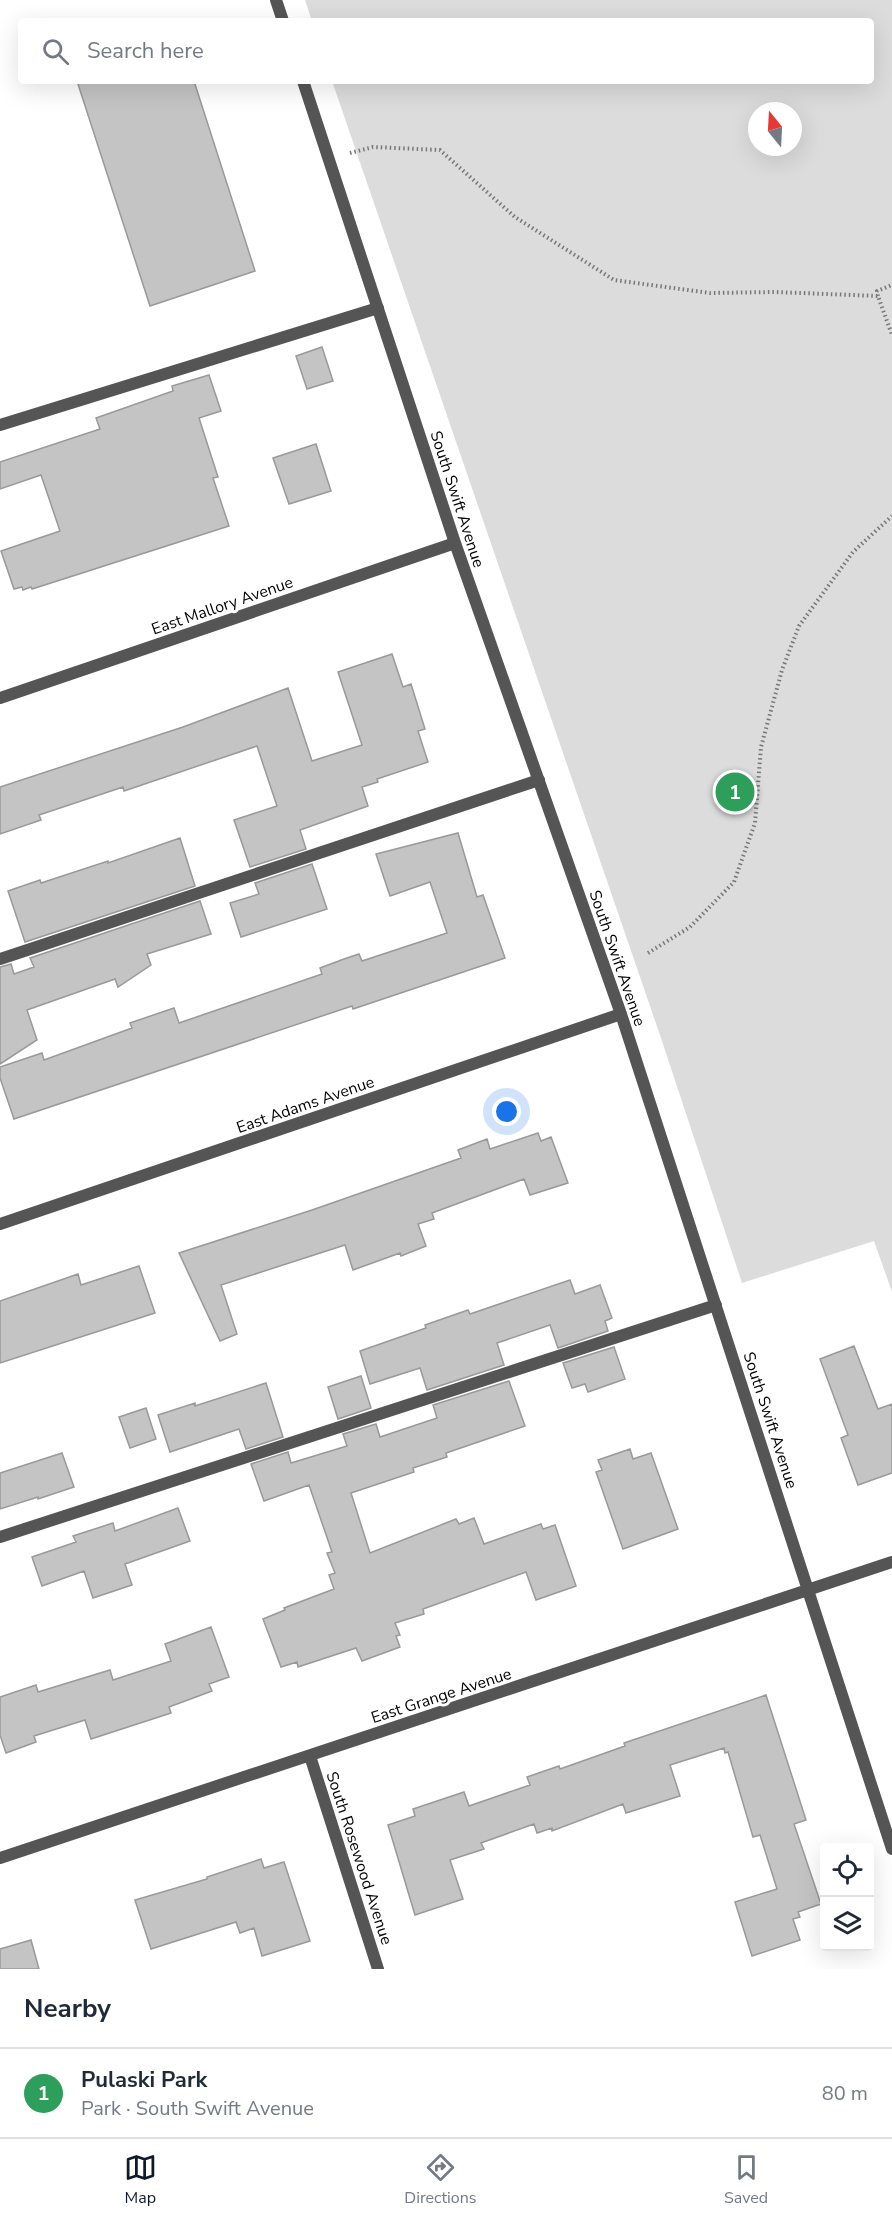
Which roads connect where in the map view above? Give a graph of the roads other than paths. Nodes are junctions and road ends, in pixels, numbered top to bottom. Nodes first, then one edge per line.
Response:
1 (276, 0) edge
2 (282, 18) edge
3 (304, 84) edge
4 (378, 308) junction
5 (0, 425) edge
6 (455, 543) junction
7 (0, 698) edge
8 (539, 780) junction
9 (0, 959) edge
10 (621, 1014) junction
11 (0, 1224) edge
12 (716, 1305) junction
13 (0, 1537) edge
14 (892, 1562) edge
15 (809, 1590) junction
16 (310, 1756) junction
17 (892, 1849) edge
18 (0, 1858) edge
19 (378, 1969) edge

1 - 2 street
3 - 4 street, South Swift Avenue
4 - 5 street
4 - 6 street, South Swift Avenue
6 - 7 street, East Mallory Avenue
6 - 8 street, South Swift Avenue
8 - 9 street
8 - 10 street, South Swift Avenue
10 - 11 street, East Adams Avenue
10 - 12 street, South Swift Avenue
12 - 13 street
12 - 15 street, South Swift Avenue
14 - 15 street, East Grange Avenue
15 - 16 street, East Grange Avenue
15 - 17 street, South Swift Avenue
16 - 18 street, East Grange Avenue
16 - 19 street, South Rosewood Avenue

